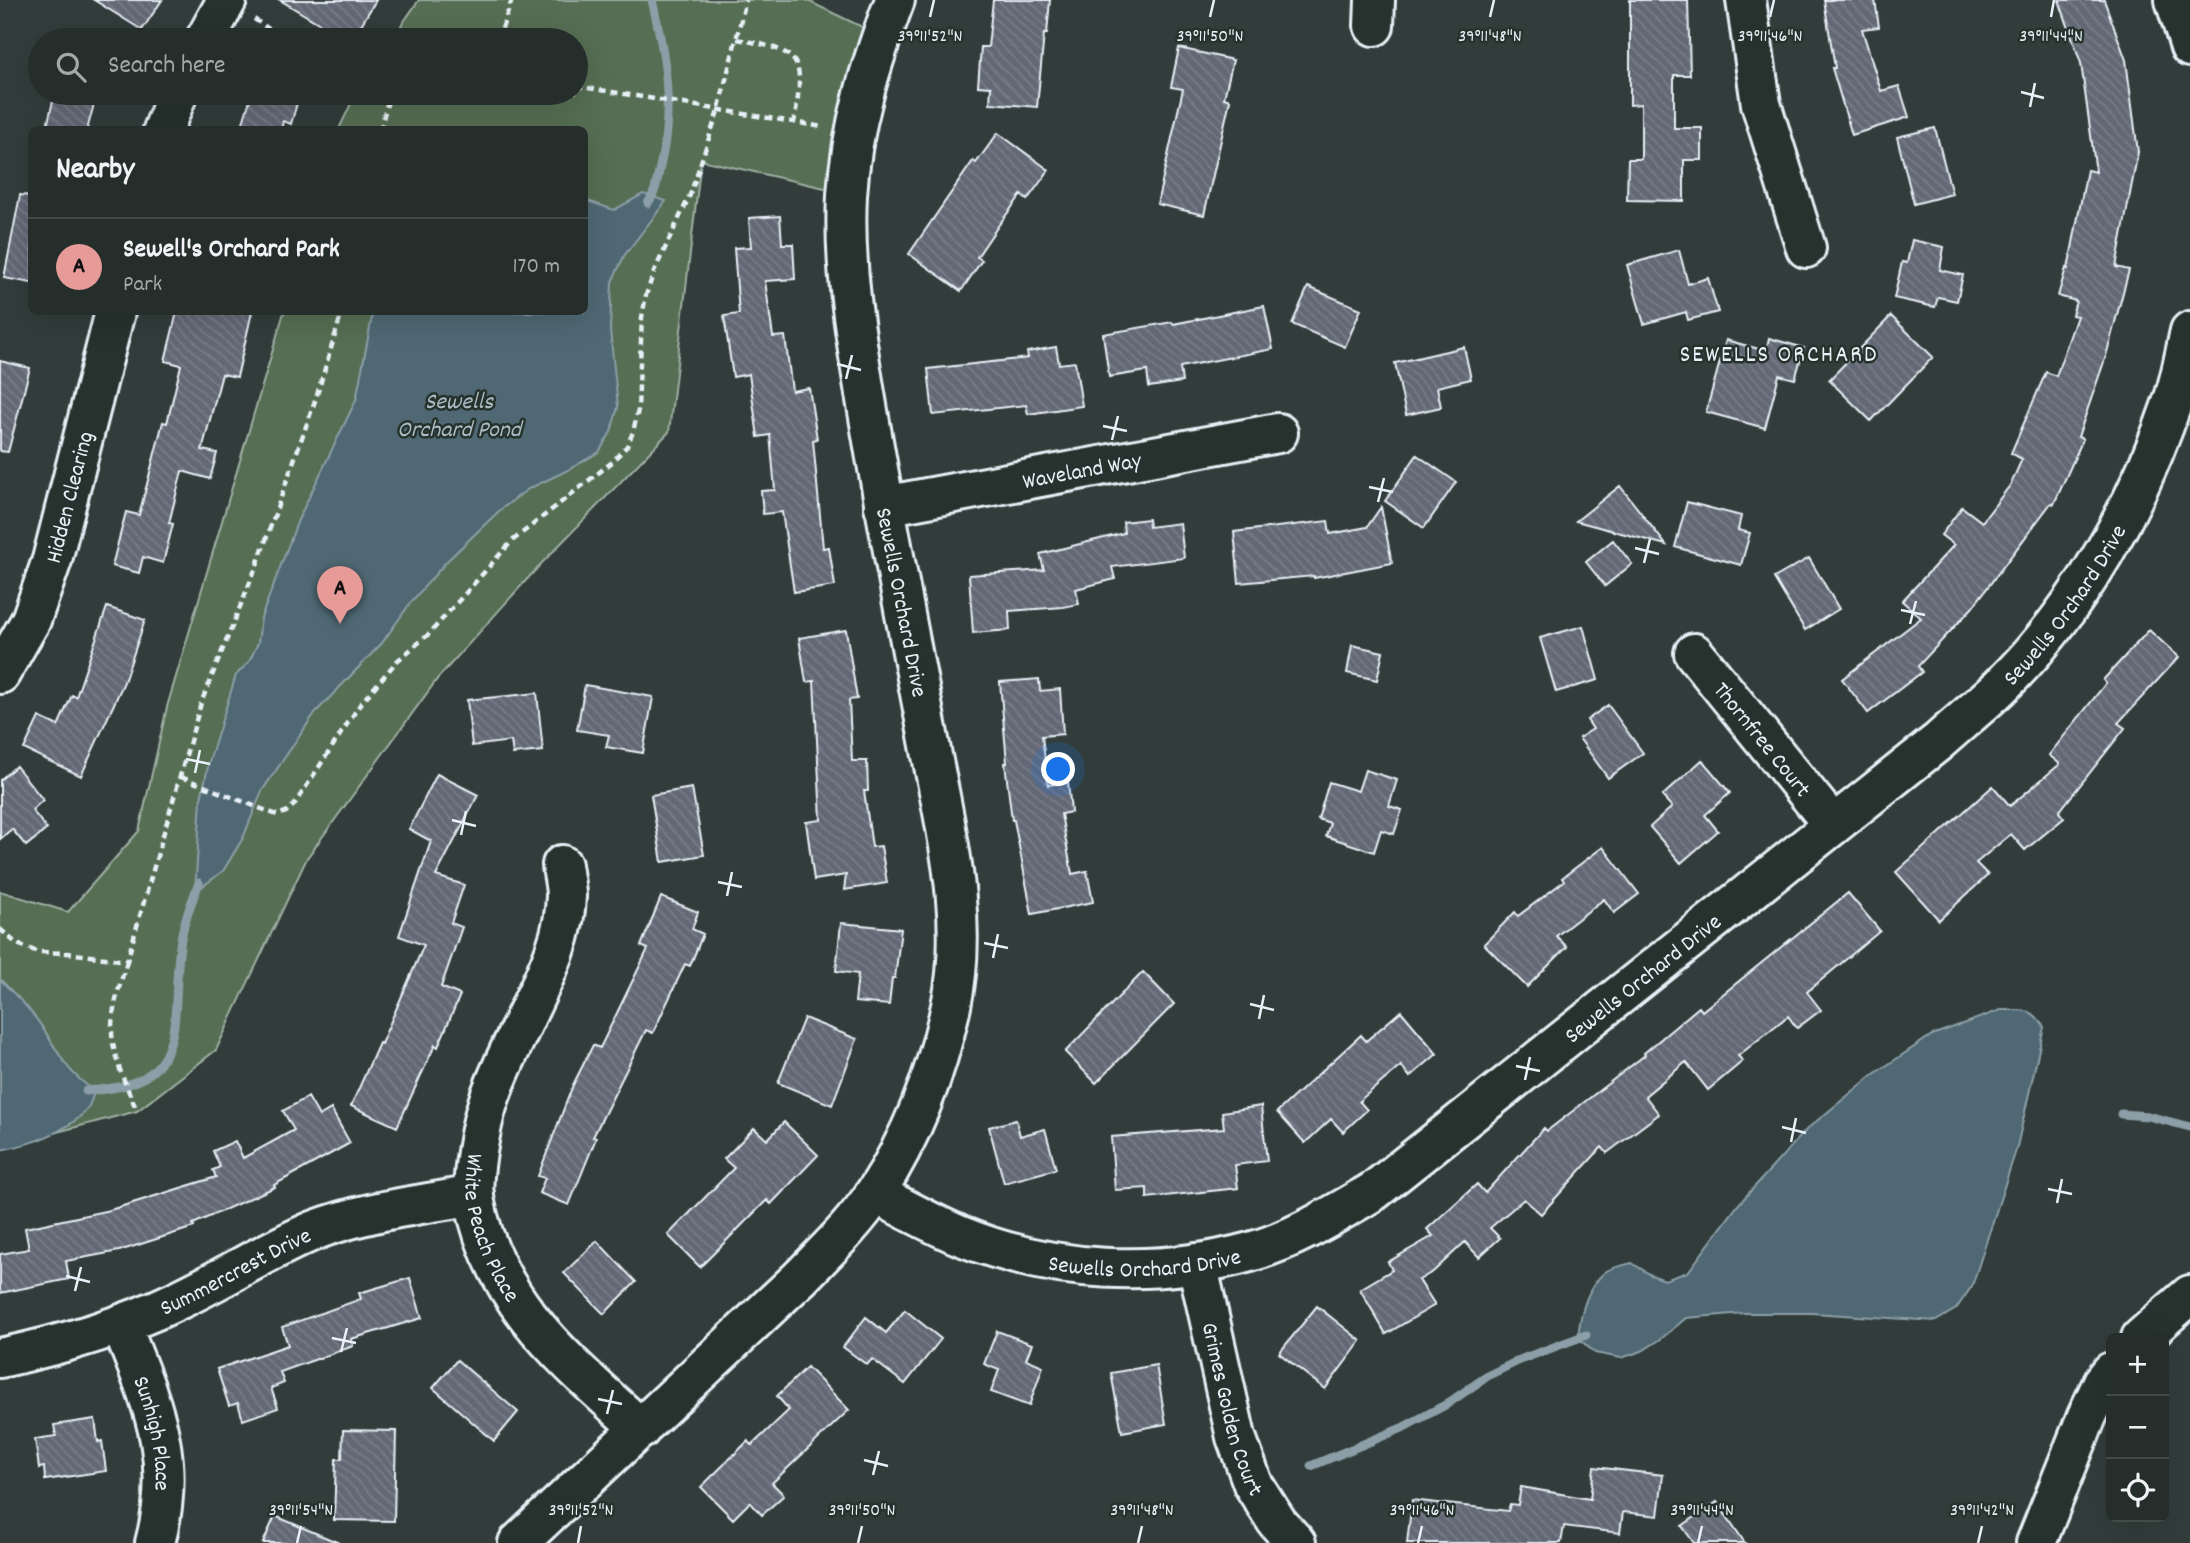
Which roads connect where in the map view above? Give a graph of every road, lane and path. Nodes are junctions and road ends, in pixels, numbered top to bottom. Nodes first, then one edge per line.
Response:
1 (227, 0) edge
2 (512, 0) edge
3 (746, 0) edge
4 (895, 0) edge
5 (1746, 0) edge
6 (2175, 0) edge
7 (212, 28) edge
8 (502, 28) edge
9 (737, 39) junction
10 (2190, 47) edge
11 (588, 88) edge
12 (173, 105) edge
13 (387, 105) edge
14 (718, 111) junction
15 (794, 123) junction
16 (165, 126) edge
17 (381, 126) edge
18 (855, 132) junction
19 (1806, 248) dead end
20 (114, 315) edge
21 (341, 315) edge
22 (2190, 331) edge
23 (1278, 433) dead end
24 (884, 506) junction
25 (1694, 653) dead end
26 (0, 674) edge
27 (181, 777) junction
28 (1833, 825) junction
29 (562, 865) dead end
30 (0, 929) edge
31 (127, 961) junction
32 (137, 1111) dead end
33 (875, 1194) junction
34 (474, 1195) junction
35 (1197, 1264) junction
36 (2190, 1295) edge
37 (121, 1325) junction
38 (2147, 1333) edge
39 (0, 1357) edge
40 (2106, 1378) edge
41 (641, 1429) junction
42 (155, 1543) edge
43 (518, 1543) edge
44 (1296, 1543) edge
45 (2036, 1543) edge

1 - 7 street
2 - 8 path
3 - 9 path
4 - 18 street, Sewells Orchard Drive
5 - 19 street
6 - 10 street
9 - 14 path
9 - 15 path
11 - 14 path
12 - 16 street
13 - 17 path
14 - 15 path
14 - 27 path
15 - 18 path
18 - 24 street, Sewells Orchard Drive
20 - 26 street, Hidden Clearing
21 - 27 path
22 - 28 street, Sewells Orchard Drive
23 - 24 street, Waveland Way
24 - 33 street, Sewells Orchard Drive
25 - 28 street, Thornfree Court
27 - 31 path
28 - 35 street, Sewells Orchard Drive
29 - 34 street, White Peach Place
30 - 31 path
31 - 32 path
33 - 35 street, Sewells Orchard Drive
33 - 41 street, Sewells Orchard Drive
34 - 37 street, Summercrest Drive
34 - 41 street, White Peach Place
35 - 44 street, Grimes Golden Court
36 - 38 street
37 - 39 street, Summercrest Drive
37 - 42 street, Sunhigh Place
40 - 45 street
41 - 43 street, Sewells Orchard Drive

